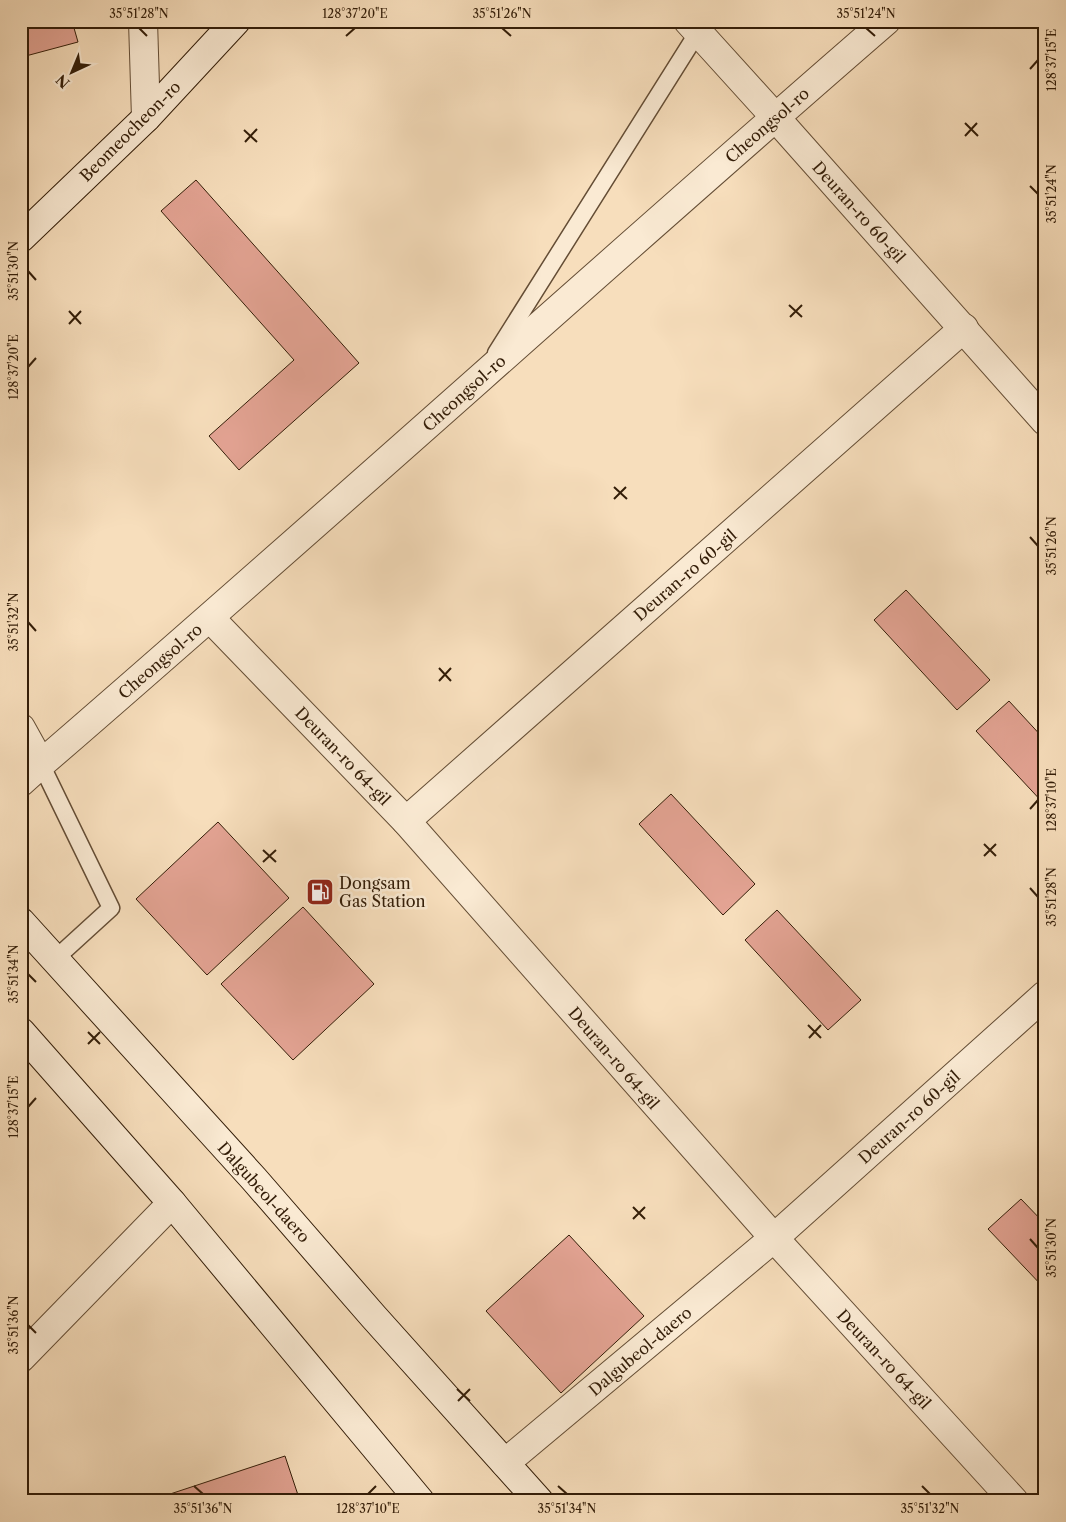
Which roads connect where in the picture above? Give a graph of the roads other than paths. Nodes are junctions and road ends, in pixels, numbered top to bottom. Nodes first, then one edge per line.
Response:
1 (143, 21) edge
2 (236, 21) edge
3 (886, 21) edge
4 (693, 27) edge
5 (775, 117) junction
6 (146, 118) junction
7 (21, 238) edge
8 (964, 328) junction
9 (481, 378) junction
10 (1045, 421) edge
11 (210, 618) junction
12 (21, 728) edge
13 (41, 764) junction
14 (21, 782) edge
15 (406, 821) junction
16 (21, 922) edge
17 (54, 960) junction
18 (1045, 995) edge
19 (21, 1032) edge
20 (172, 1203) junction
21 (774, 1238) junction
22 (21, 1358) edge
23 (505, 1463) junction
24 (420, 1501) edge
25 (539, 1501) edge
26 (1014, 1501) edge

1 - 6 street
2 - 6 street, Beomeocheon-ro
3 - 5 street, Cheongsol-ro
4 - 5 street, Deuran-ro 60-gil
4 - 9 lane
5 - 8 street, Deuran-ro 60-gil
5 - 9 street, Cheongsol-ro
6 - 7 street, Beomeocheon-ro
8 - 10 street, Deuran-ro 60-gil
8 - 15 street, Deuran-ro 60-gil
9 - 11 street, Cheongsol-ro
11 - 13 street, Cheongsol-ro
11 - 15 street, Deuran-ro 64-gil
12 - 13 street
13 - 14 street, Cheongsol-ro
13 - 17 lane
15 - 21 street, Deuran-ro 64-gil
16 - 17 street, Dalgubeol-daero
17 - 23 street, Dalgubeol-daero
18 - 21 street, Deuran-ro 60-gil
19 - 20 street
20 - 22 street
20 - 24 street
21 - 23 street, Dalgubeol-daero
21 - 26 street, Deuran-ro 64-gil
23 - 25 street, Dalgubeol-daero

